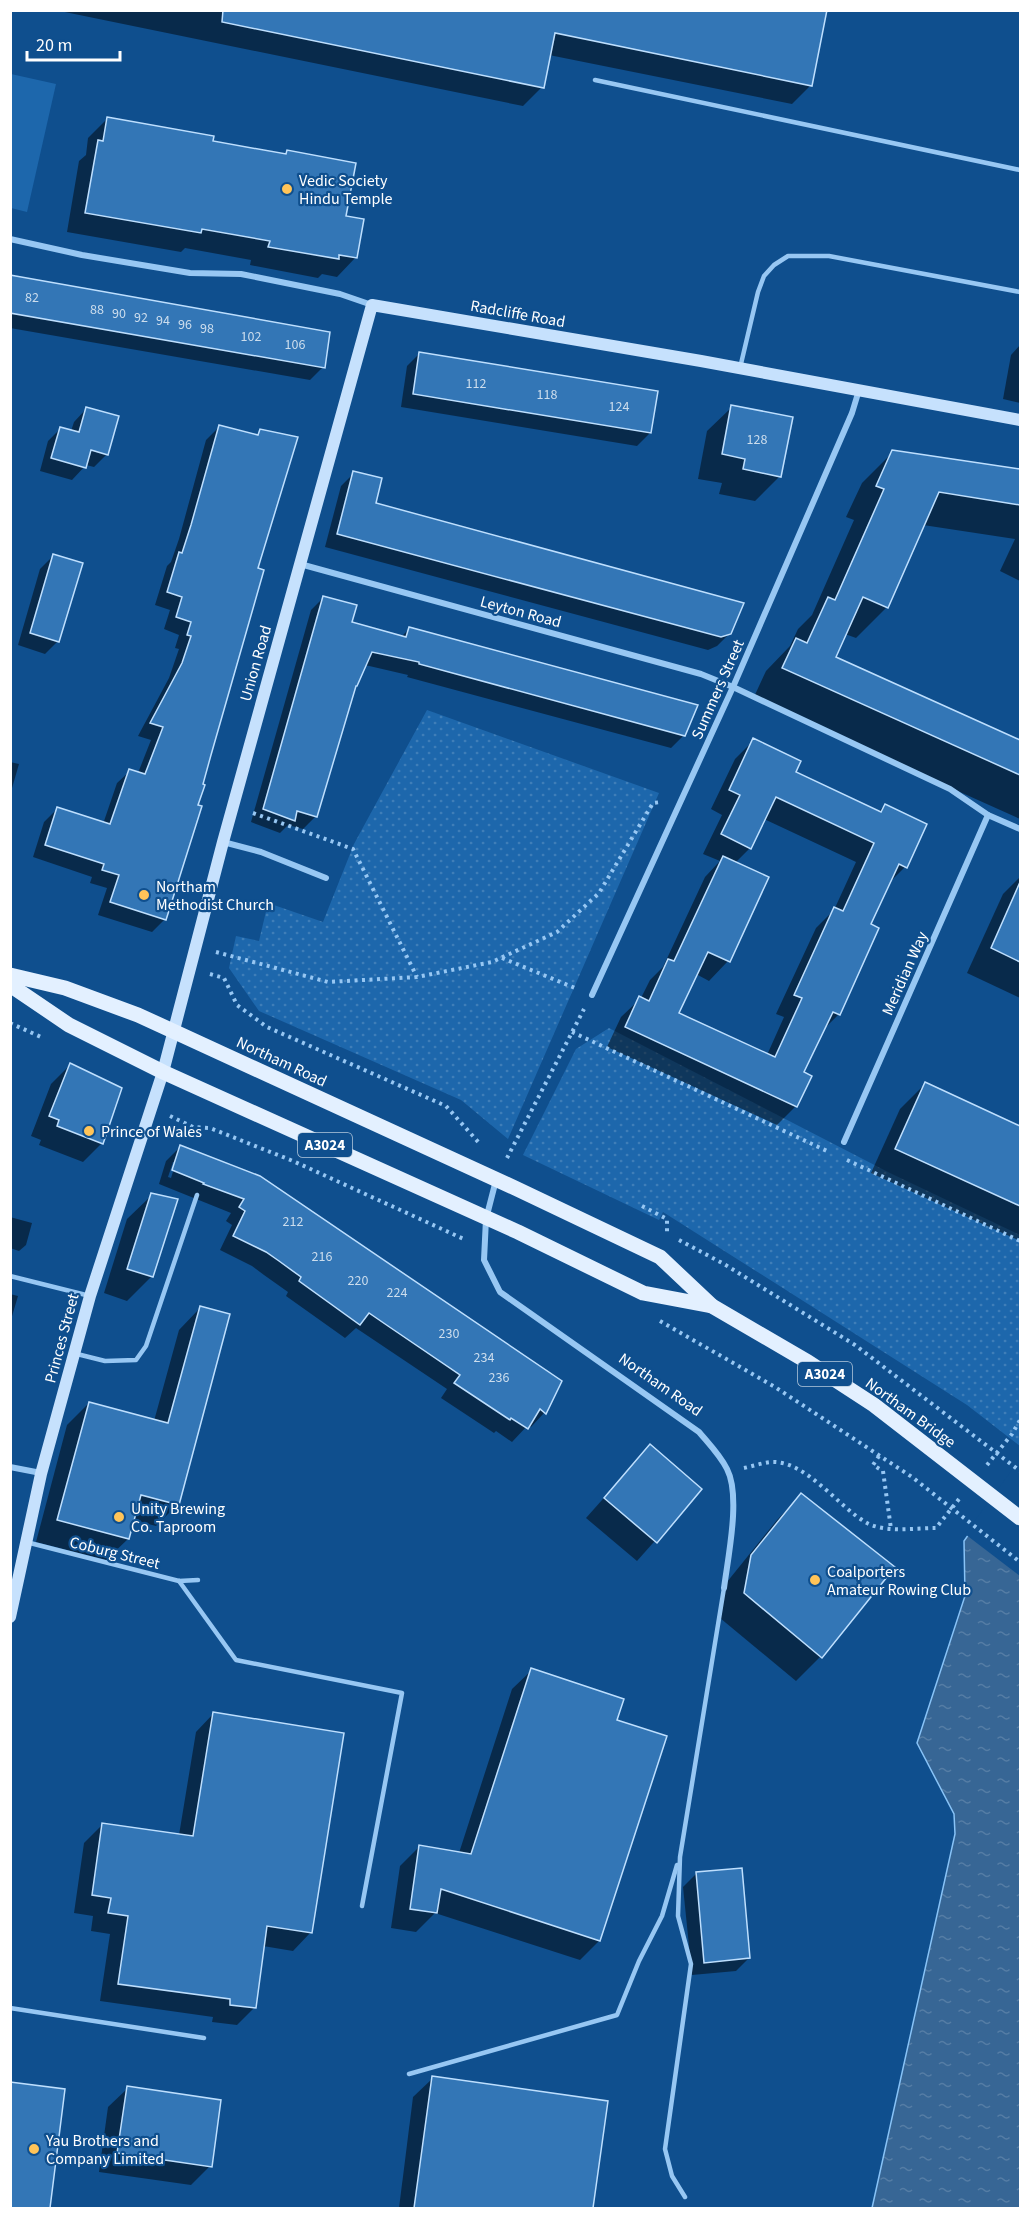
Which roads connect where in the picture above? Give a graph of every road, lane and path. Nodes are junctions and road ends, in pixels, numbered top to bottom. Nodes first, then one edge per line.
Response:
1 (595, 80) dead end
2 (1020, 170) edge
3 (10, 239) edge
4 (1020, 292) edge
5 (372, 305) junction
6 (740, 368) junction
7 (859, 390) junction
8 (1020, 420) edge
9 (300, 564) junction
10 (733, 687) junction
11 (683, 799) junction
12 (988, 815) junction
13 (1020, 829) edge
14 (223, 842) junction
15 (326, 878) dead end
16 (195, 946) junction
17 (501, 958) junction
18 (10, 975) edge
19 (10, 985) edge
20 (592, 995) junction
21 (174, 1032) junction
22 (572, 1032) junction
23 (164, 1072) junction
24 (193, 1127) dead end
25 (844, 1142) dead end
26 (507, 1158) dead end
27 (496, 1179) junction
28 (197, 1195) dead end
29 (642, 1206) dead end
30 (486, 1219) junction
31 (668, 1234) dead end
32 (466, 1240) dead end
33 (1020, 1241) edge
34 (10, 1276) edge
35 (90, 1296) junction
36 (712, 1306) junction
37 (650, 1316) dead end
38 (74, 1353) junction
39 (1020, 1420) edge
40 (955, 1421) dead end
41 (1012, 1434) dead end
42 (879, 1456) junction
43 (10, 1467) edge
44 (729, 1471) junction
45 (1020, 1471) edge
46 (41, 1474) junction
47 (1020, 1518) edge
48 (936, 1528) dead end
49 (891, 1529) junction
50 (26, 1542) junction
51 (1020, 1562) edge
52 (198, 1580) dead end
53 (179, 1581) junction
54 (724, 1588) joint
55 (10, 1617) edge
56 (680, 1857) junction
57 (362, 1906) dead end
58 (10, 2008) edge
59 (204, 2038) dead end
60 (409, 2074) dead end
61 (685, 2197) dead end

1 - 2 lane
3 - 5 street, Radcliffe Road
4 - 6 lane
5 - 6 street, Radcliffe Road
5 - 9 street, Union Road
6 - 7 street, Radcliffe Road
7 - 8 street, Radcliffe Road
7 - 10 street, Summers Street
9 - 10 street, Leyton Road
9 - 14 street, Union Road
10 - 11 street, Summers Street
10 - 12 street
11 - 17 path
11 - 20 street, Summers Street
12 - 13 street
12 - 25 street, Meridian Way
14 - 15 street
14 - 16 street, Union Road
16 - 17 path
16 - 21 street, Union Road
17 - 20 path
18 - 21 main road, Northam Road / A3024
19 - 23 main road, A3024
20 - 22 path
21 - 23 street, Princes Street
21 - 27 main road, Northam Road / A3024
22 - 26 path
22 - 33 path
23 - 30 main road, A3024
23 - 35 street, Princes Street
24 - 32 path
27 - 30 street, Northam Road
27 - 36 main road, Northam Bridge / A3024
28 - 38 lane
29 - 31 path
30 - 36 main road, Northam Bridge / A3024
30 - 44 street, Northam Road
34 - 35 lane
35 - 38 street, Princes Street
36 - 47 main road, Northam Bridge / A3024
37 - 42 path
38 - 46 street, Princes Street
39 - 41 path
40 - 45 path, Northam Bridge
42 - 49 path
42 - 51 path
43 - 46 street
44 - 49 path
44 - 54 street, Northam Road
46 - 50 street, Princes Street
48 - 49 path
50 - 53 lane, Coburg Street
50 - 55 street, Princes Street
52 - 53 lane, Coburg Street
53 - 57 lane
54 - 56 lane
56 - 60 lane
56 - 61 lane
58 - 59 lane

